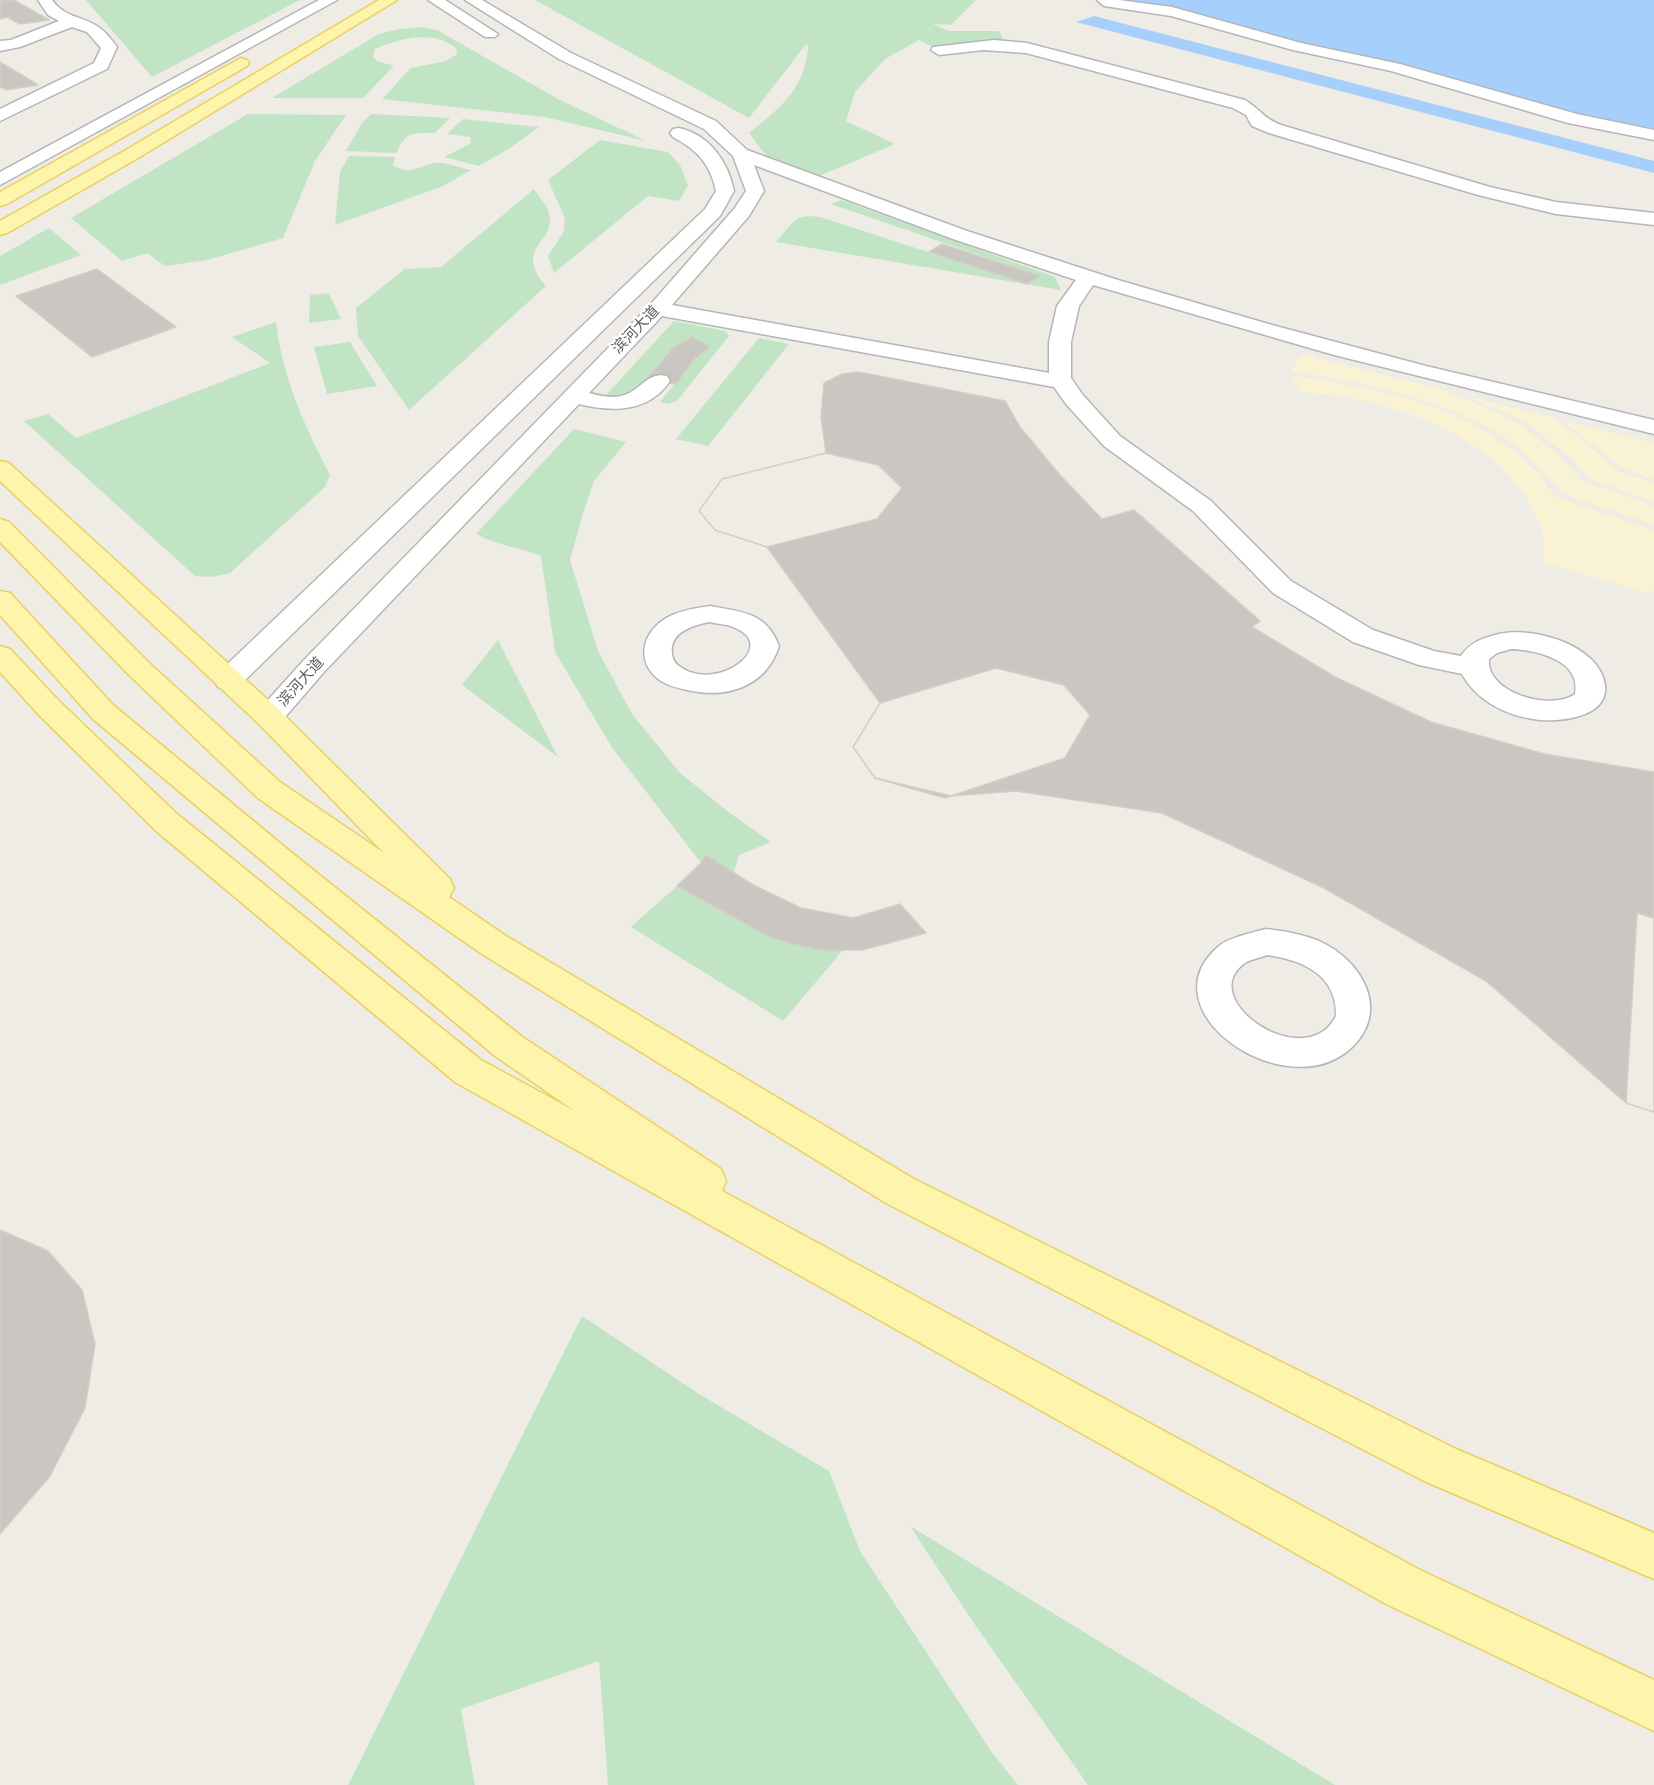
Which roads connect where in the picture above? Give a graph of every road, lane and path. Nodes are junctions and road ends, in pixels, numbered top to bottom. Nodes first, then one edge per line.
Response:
1 (45, 0) edge
2 (390, 0) edge
3 (435, 0) edge
4 (472, 0) edge
5 (1104, 0) edge
6 (336, 3) edge
7 (71, 22) junction
8 (0, 46) edge
9 (939, 50) dead end
10 (591, 91) dead end
11 (0, 116) edge
12 (660, 124) dead end
13 (1654, 135) edge
14 (741, 154) junction
15 (9, 155) dead end
16 (37, 159) junction
17 (0, 179) edge
18 (0, 200) edge
19 (1654, 219) edge
20 (0, 229) edge
21 (1088, 277) junction
22 (657, 309) junction
23 (659, 381) dead end
24 (1063, 382) junction
25 (572, 395) junction
26 (1654, 427) edge
27 (0, 468) edge
28 (0, 527) edge
29 (0, 599) edge
30 (0, 655) edge
31 (1473, 668) dead end
32 (228, 680) junction
33 (269, 717) junction
34 (494, 945) junction
35 (875, 1295) junction
36 (1654, 1556) edge
37 (1654, 1706) edge

1 - 7 street
2 - 20 main road
3 - 10 street
4 - 14 street, 滨河大道
5 - 13 street
6 - 16 street
6 - 18 main road
7 - 8 street
7 - 11 street
9 - 19 street
12 - 32 street, 滨河大道
14 - 21 street
14 - 22 street, 滨河大道
15 - 16 street
16 - 17 street
21 - 24 street
21 - 26 street
22 - 24 street
22 - 25 street, 滨河大道
23 - 25 street
24 - 31 street
25 - 33 street, 滨河大道
27 - 32 main road
28 - 34 main road
29 - 35 main road
30 - 35 main road
32 - 33 main road
33 - 34 main road
34 - 36 main road
35 - 37 main road

